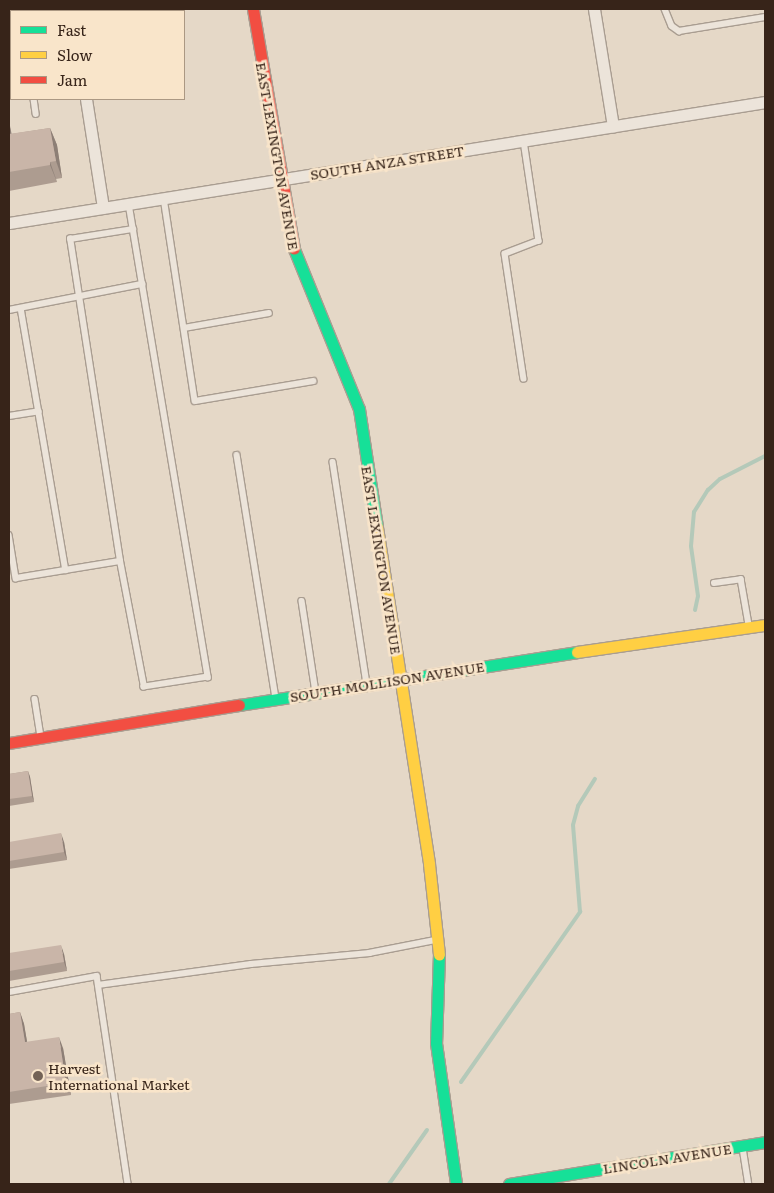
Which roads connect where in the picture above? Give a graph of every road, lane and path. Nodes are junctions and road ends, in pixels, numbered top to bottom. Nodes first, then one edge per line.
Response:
1 (253, 9) edge
2 (594, 9) edge
3 (666, 9) edge
4 (765, 17) edge
5 (34, 100) edge
6 (86, 100) edge
7 (765, 102) edge
8 (36, 114) dead end
9 (613, 126) junction
10 (524, 141) junction
11 (280, 180) junction
12 (164, 198) junction
13 (129, 204) junction
14 (103, 208) junction
15 (9, 222) edge
16 (133, 229) junction
17 (142, 284) junction
18 (78, 297) junction
19 (21, 308) junction
20 (9, 310) edge
21 (269, 313) dead end
22 (184, 328) junction
23 (524, 378) dead end
24 (314, 381) dead end
25 (39, 411) junction
26 (9, 416) edge
27 (237, 455) dead end
28 (333, 462) dead end
29 (9, 535) edge
30 (120, 561) junction
31 (66, 570) junction
32 (714, 583) dead end
33 (302, 601) dead end
34 (749, 625) junction
35 (765, 625) edge
36 (400, 679) junction
37 (367, 684) junction
38 (316, 692) junction
39 (35, 699) dead end
40 (276, 699) junction
41 (41, 737) junction
42 (9, 743) edge
43 (437, 940) junction
44 (98, 985) junction
45 (9, 992) edge
46 (765, 1142) edge
47 (743, 1146) junction
48 (128, 1184) edge
49 (456, 1184) edge
50 (509, 1184) edge
51 (749, 1184) edge

1 - 11 street, EAST LEXINGTON AVENUE
2 - 9 street
3 - 4 lane
5 - 8 lane
6 - 14 street
7 - 9 street, SOUTH ANZA STREET
9 - 10 street, SOUTH ANZA STREET
10 - 11 street, SOUTH ANZA STREET
10 - 23 lane
11 - 12 street, SOUTH ANZA STREET
11 - 36 street, EAST LEXINGTON AVENUE
12 - 13 street, SOUTH ANZA STREET
12 - 22 lane
13 - 14 street, SOUTH ANZA STREET
13 - 16 lane
14 - 15 street, SOUTH ANZA STREET
16 - 17 lane
16 - 18 lane
17 - 18 lane
17 - 30 lane
18 - 19 lane
18 - 30 lane
19 - 20 lane
19 - 25 lane
21 - 22 lane
22 - 24 lane
25 - 26 lane
25 - 31 lane
27 - 40 lane
28 - 37 lane
29 - 31 lane
30 - 31 lane
32 - 34 lane
33 - 38 lane
34 - 35 street, SOUTH MOLLISON AVENUE
34 - 36 street, SOUTH MOLLISON AVENUE
36 - 37 street, SOUTH MOLLISON AVENUE
36 - 43 street, EAST LEXINGTON AVENUE
37 - 38 street, SOUTH MOLLISON AVENUE
38 - 40 street, SOUTH MOLLISON AVENUE
39 - 41 lane
40 - 41 street, SOUTH MOLLISON AVENUE
41 - 42 street, SOUTH MOLLISON AVENUE
43 - 44 lane
43 - 49 street, EAST LEXINGTON AVENUE
44 - 45 lane
44 - 48 lane
46 - 47 street, LINCOLN AVENUE
47 - 50 street, LINCOLN AVENUE
47 - 51 lane

